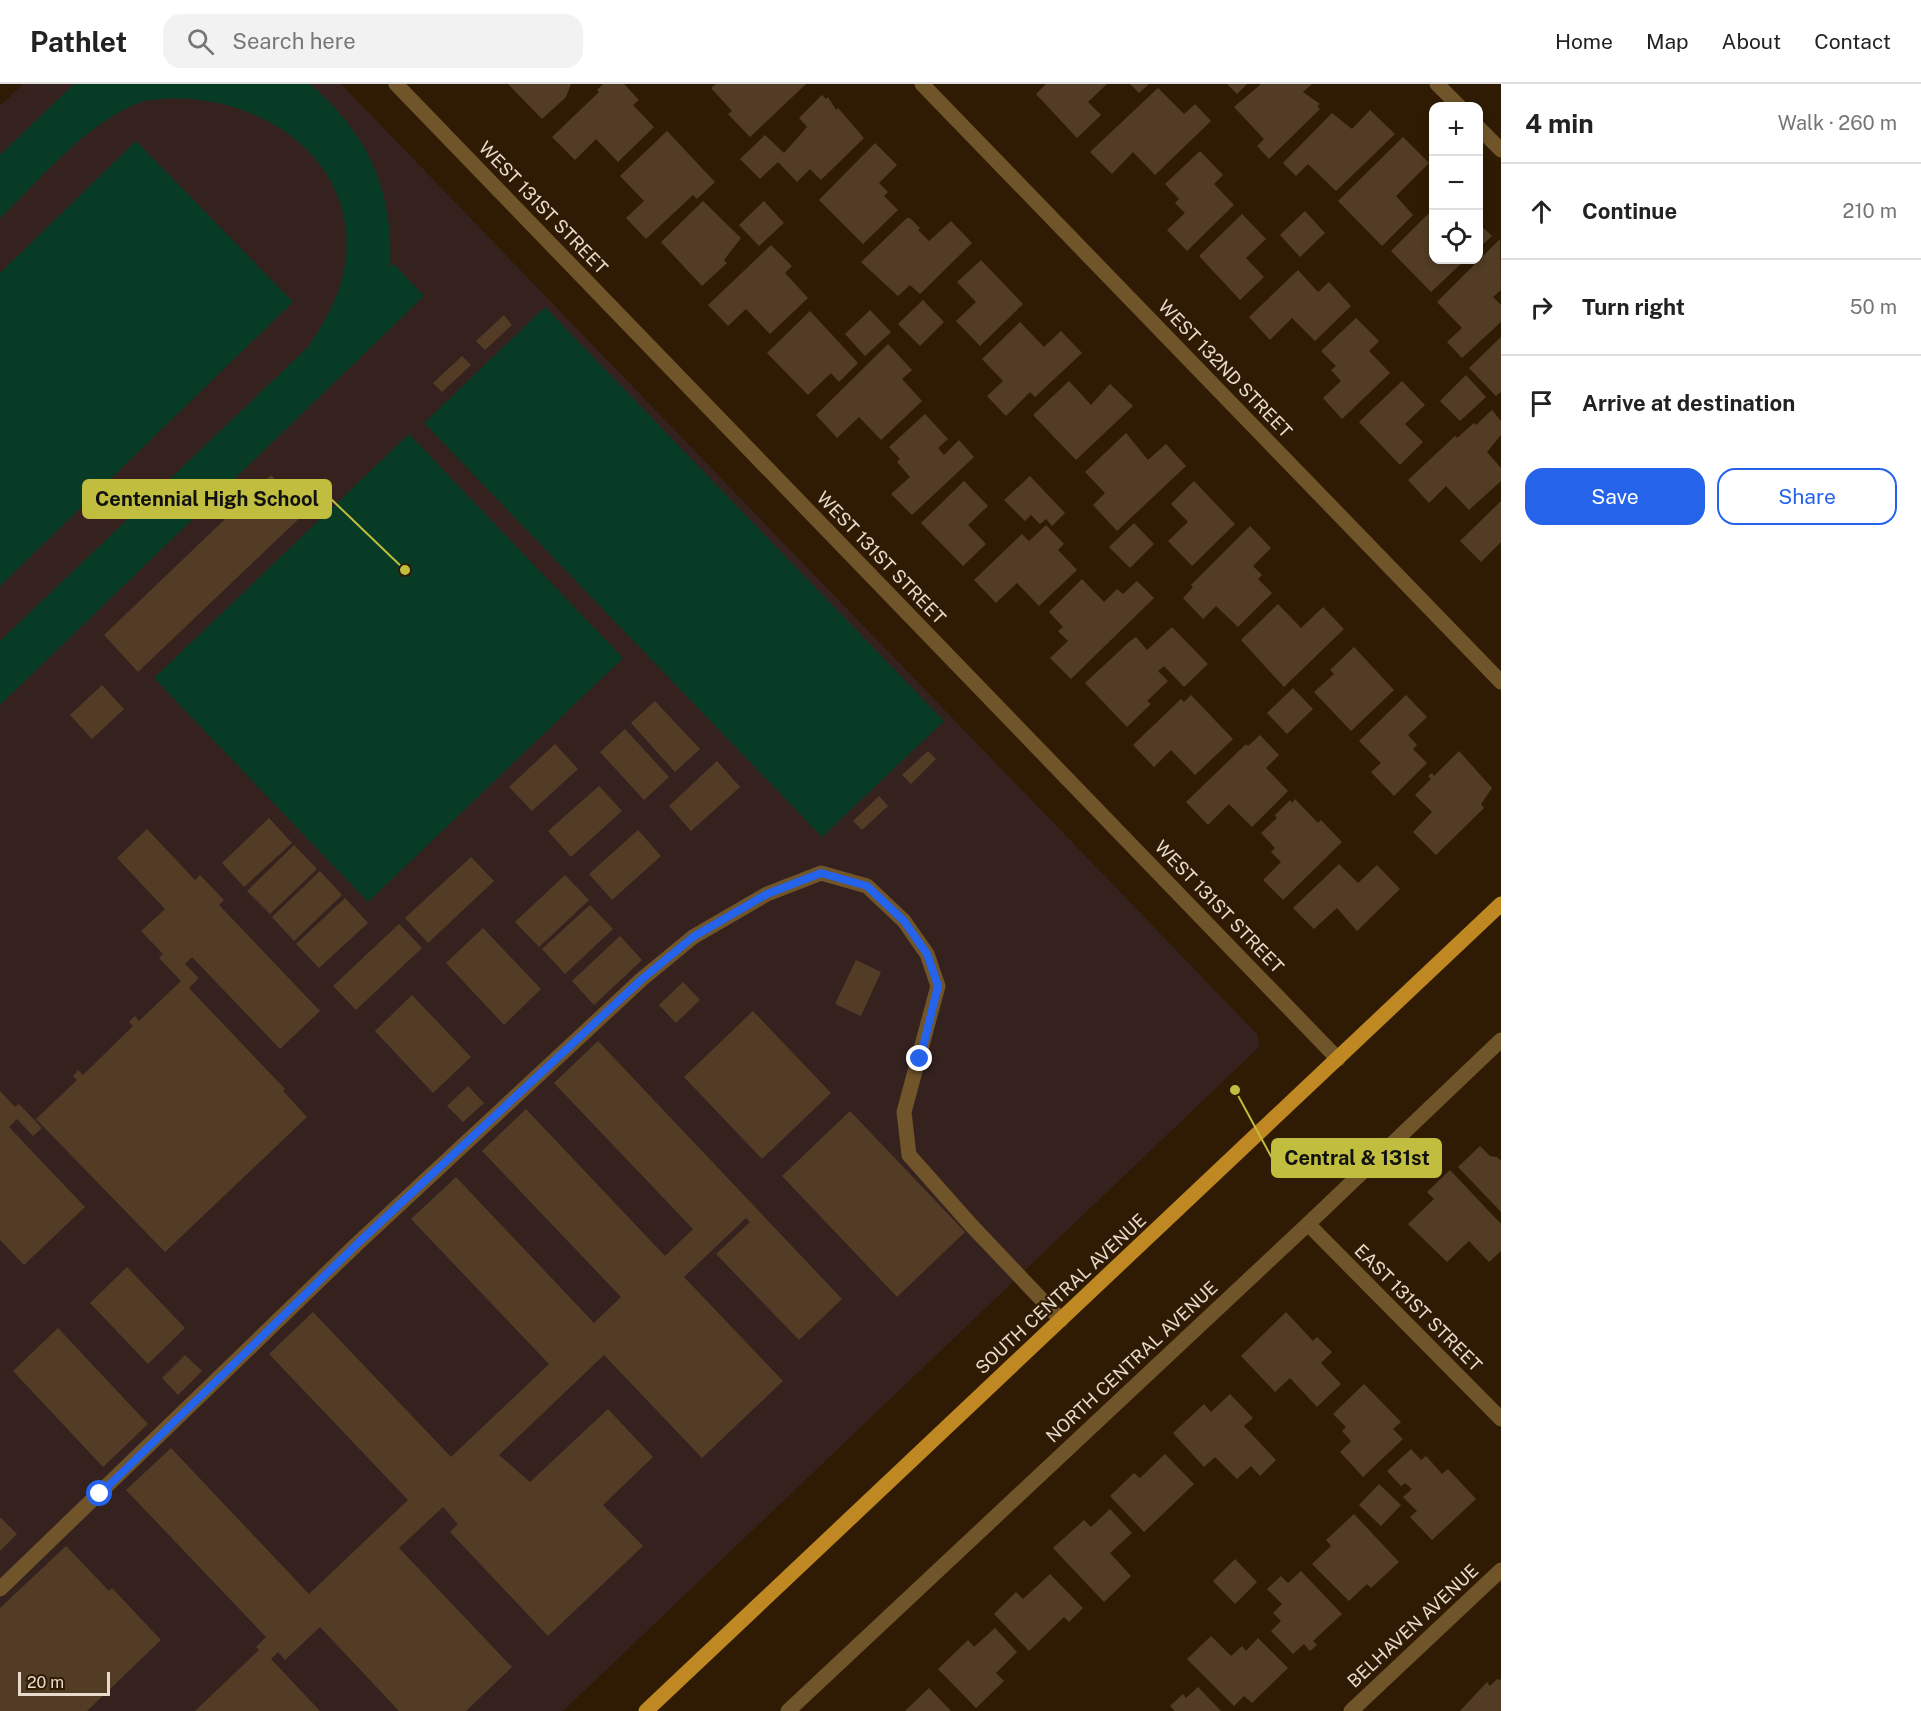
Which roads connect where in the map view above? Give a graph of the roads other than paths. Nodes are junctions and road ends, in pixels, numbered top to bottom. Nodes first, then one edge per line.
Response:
1 (396, 84) edge
2 (922, 84) edge
3 (1437, 84) edge
4 (1455, 102) edge
5 (1483, 131) edge
6 (1501, 150) edge
7 (1501, 682) edge
8 (1501, 904) edge
9 (1501, 1040) edge
10 (1338, 1059) junction
11 (1308, 1224) junction
12 (1062, 1320) junction
13 (1501, 1419) edge
14 (1501, 1570) edge
15 (0, 1589) edge
16 (646, 1711) edge
17 (788, 1711) edge
18 (1351, 1711) edge

1 - 10 street, WEST 131ST STREET
2 - 7 street, WEST 132ND STREET
3 - 4 street
5 - 6 street
8 - 10 main road, SOUTH CENTRAL AVENUE
9 - 11 street, NORTH CENTRAL AVENUE
10 - 12 main road, SOUTH CENTRAL AVENUE
11 - 13 street, EAST 131ST STREET
11 - 17 street, NORTH CENTRAL AVENUE
12 - 15 street
12 - 16 main road, SOUTH CENTRAL AVENUE
14 - 18 street, BELHAVEN AVENUE

